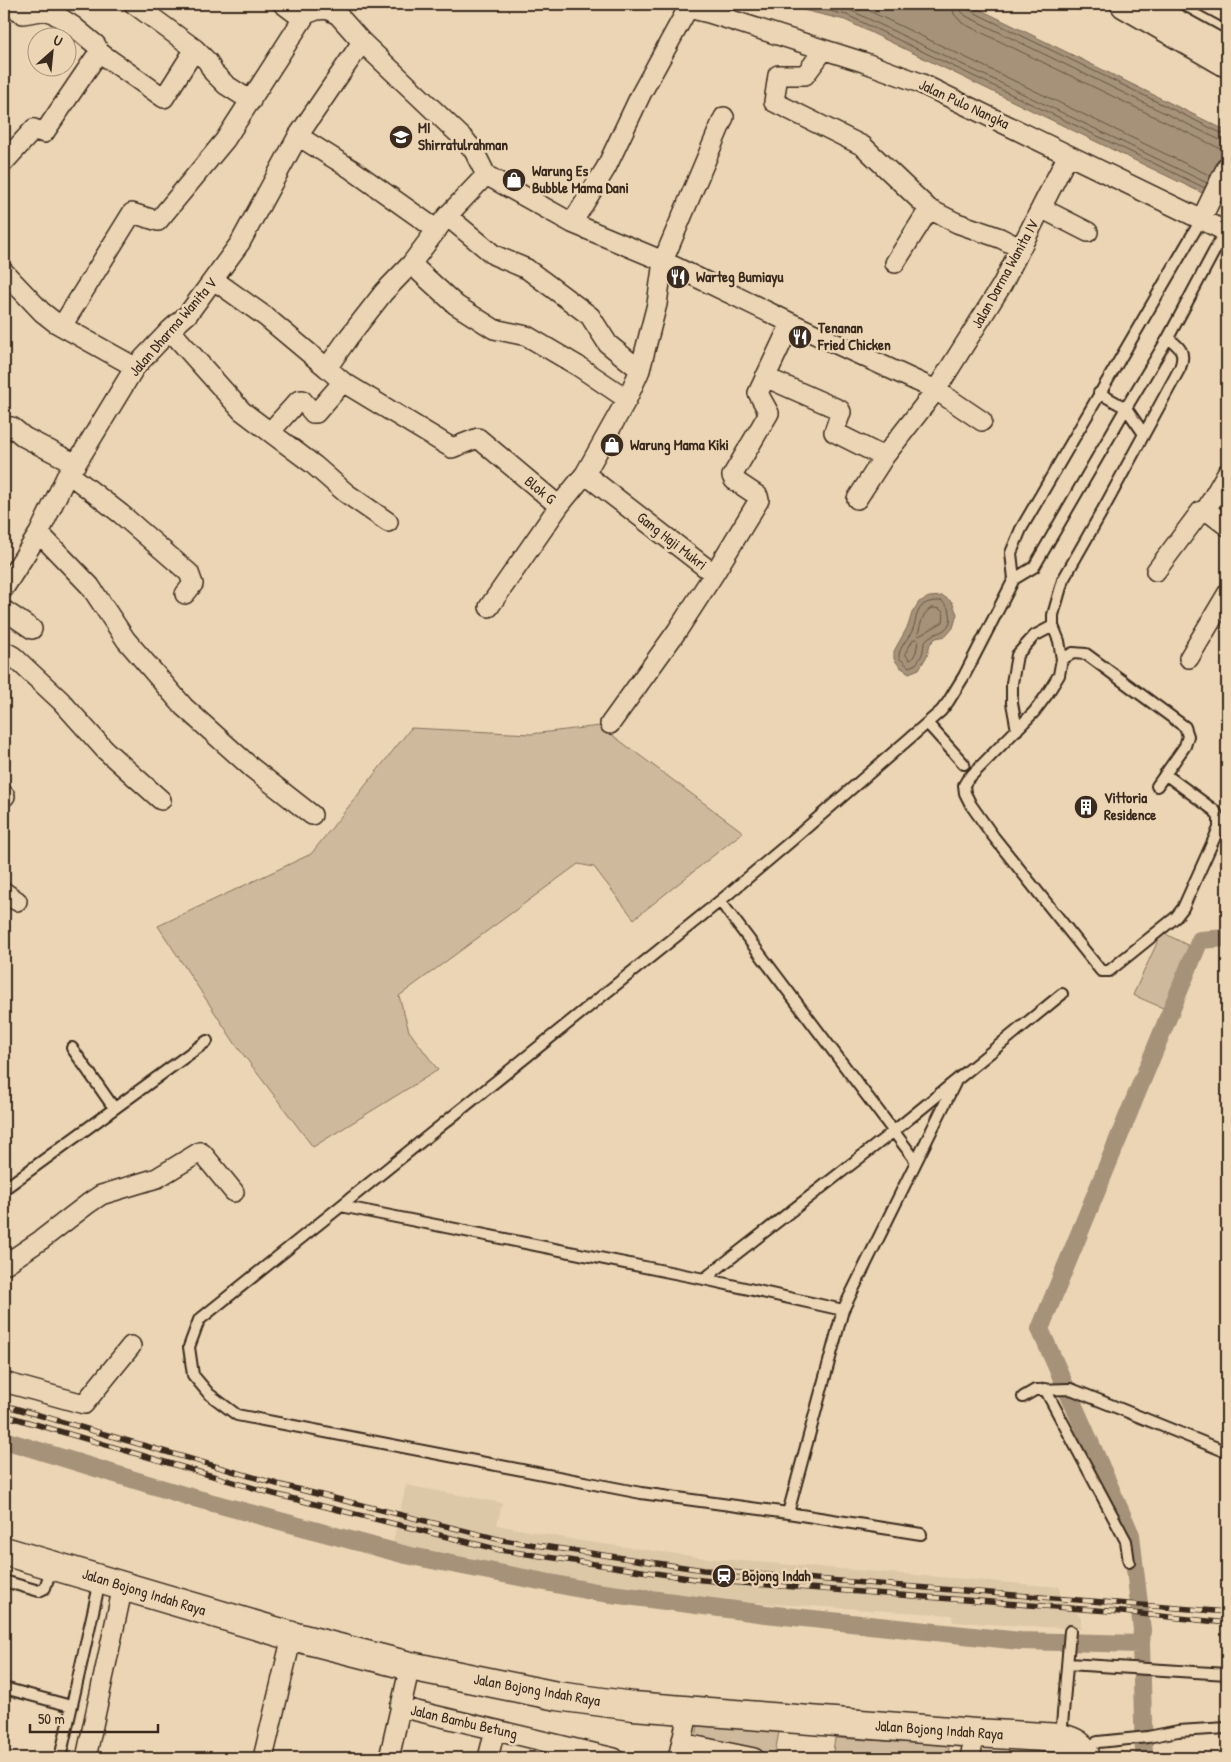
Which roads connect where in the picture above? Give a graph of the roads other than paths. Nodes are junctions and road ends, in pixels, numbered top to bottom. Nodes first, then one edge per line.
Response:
1 (9, 4) edge
2 (134, 4) edge
3 (283, 4) edge
4 (1125, 4) edge
5 (1158, 4) edge
6 (1201, 4) edge
7 (306, 14) junction
8 (1227, 18) edge
9 (362, 42) junction
10 (1227, 42) edge
11 (196, 49) junction
12 (823, 50) junction
13 (99, 52) junction
14 (1227, 63) edge
15 (251, 101) junction
16 (724, 118) dead end
17 (298, 136) junction
18 (1068, 155) junction
19 (4, 162) edge
20 (1227, 166) edge
21 (486, 175) junction
22 (1042, 208) junction
23 (929, 209) junction
24 (1204, 215) junction
25 (442, 223) junction
26 (572, 223) junction
27 (1226, 230) edge
28 (1088, 232) dead end
29 (1020, 248) junction
30 (663, 261) junction
31 (895, 263) dead end
32 (411, 264) junction
33 (4, 272) edge
34 (214, 280) junction
35 (791, 323) junction
36 (62, 326) junction
37 (170, 330) junction
38 (1168, 338) junction
39 (135, 367) junction
40 (327, 368) junction
41 (640, 370) junction
42 (766, 376) junction
43 (343, 382) junction
44 (936, 390) junction
45 (1099, 393) junction
46 (627, 399) junction
47 (1126, 408) junction
48 (982, 421) dead end
49 (4, 429) edge
50 (270, 432) junction
51 (1144, 434) junction
52 (884, 457) junction
53 (72, 469) junction
54 (1227, 473) edge
55 (585, 474) junction
56 (857, 499) dead end
57 (559, 506) junction
58 (1206, 510) junction
59 (388, 522) dead end
60 (1227, 526) edge
61 (39, 533) junction
62 (1156, 571) dead end
63 (714, 574) junction
64 (1014, 579) junction
65 (4, 588) edge
66 (185, 594) dead end
67 (1227, 594) edge
68 (489, 607) dead end
69 (4, 610) edge
70 (1053, 626) junction
71 (32, 629) dead end
72 (4, 651) edge
73 (1189, 658) dead end
74 (1062, 659) junction
75 (610, 724) dead end
76 (928, 724) junction
77 (1017, 730) junction
78 (964, 764) dead end
79 (1165, 774) junction
80 (1157, 786) dead end
81 (161, 800) dead end
82 (312, 815) dead end
83 (720, 901) junction
84 (1062, 994) dead end
85 (207, 1041) dead end
86 (72, 1048) dead end
87 (955, 1083) junction
88 (114, 1108) junction
89 (894, 1132) junction
90 (916, 1161) junction
91 (4, 1189) edge
92 (234, 1192) dead end
93 (341, 1206) junction
94 (4, 1265) edge
95 (704, 1279) junction
96 (843, 1310) junction
97 (131, 1346) dead end
98 (4, 1382) edge
99 (1049, 1389) junction
100 (1023, 1397) dead end
101 (1227, 1452) edge
102 (788, 1512) junction
103 (921, 1534) dead end
104 (4, 1551) edge
105 (1129, 1562) dead end
106 (53, 1565) junction
107 (4, 1581) edge
108 (112, 1583) junction
109 (1070, 1633) dead end
110 (292, 1636) junction
111 (1068, 1664) junction
112 (410, 1666) junction
113 (1227, 1674) edge
114 (4, 1688) edge
115 (71, 1706) junction
116 (400, 1707) junction
117 (686, 1723) dead end
118 (1227, 1728) edge
119 (495, 1730) junction
120 (973, 1746) edge
121 (1082, 1747) edge
122 (680, 1750) edge
123 (583, 1755) edge
124 (60, 1758) edge
125 (86, 1758) edge
126 (263, 1758) edge
127 (389, 1758) edge
128 (488, 1758) edge
129 (614, 1758) edge
130 (754, 1758) edge

1 - 13 street
2 - 11 street
3 - 7 street
4 - 14 main road
5 - 10 lane
6 - 8 lane
7 - 9 street
7 - 15 street
9 - 17 street, Jalan Dharma Wanita V
9 - 21 street
11 - 13 street
11 - 15 street
12 - 18 street, Jalan Pulo Nangka
12 - 23 street
12 - 26 street, Jalan Pulo Nangka
13 - 19 street
15 - 36 street
16 - 30 street, Blok G
17 - 25 street
17 - 34 street, Jalan Dharma Wanita V
18 - 22 street, Jalan Darma Wanita IV
18 - 24 street, Jalan Pulo Nangka
20 - 24 street
21 - 25 street
21 - 26 street
22 - 28 street
22 - 29 street, Jalan Darma Wanita IV
23 - 29 street
23 - 31 street
24 - 27 street, Jalan Pulo Nangka
24 - 45 lane
25 - 32 street
25 - 41 street
26 - 30 street
27 - 38 lane
29 - 44 street, Jalan Darma Wanita IV
30 - 35 street
30 - 41 street, Blok G
32 - 40 street
32 - 46 street
33 - 36 street
34 - 37 street, Jalan Dharma Wanita V
34 - 40 street
35 - 42 street, Gang Haji Mukri
35 - 44 street
36 - 39 street
37 - 39 street, Jalan Dharma Wanita V
37 - 50 street
38 - 47 lane
38 - 51 lane
39 - 53 street, Jalan Dharma Wanita V
40 - 43 street
41 - 46 street, Blok G
42 - 52 street
42 - 63 street, Gang Haji Mukri
43 - 50 street
43 - 57 street, Blok G
44 - 48 street
44 - 52 street, Jalan Darma Wanita IV
45 - 47 lane
45 - 64 lane
46 - 55 street, Blok G
47 - 51 lane
47 - 64 lane
49 - 53 street
50 - 59 street
51 - 70 lane
52 - 56 street, Jalan Darma Wanita IV
53 - 61 street, Jalan Dharma Wanita V
53 - 66 street
54 - 58 street
55 - 57 street, Blok G
55 - 63 street, Gang Haji Mukri
57 - 68 street
58 - 60 street
58 - 62 street
61 - 65 street, Jalan Dharma Wanita V
61 - 82 street
63 - 75 street
64 - 76 lane
67 - 73 street
69 - 71 street
70 - 74 lane
70 - 77 lane
72 - 81 street
74 - 77 lane
74 - 79 lane
76 - 78 lane
76 - 83 lane
77 - 79 lane
79 - 80 lane
83 - 89 lane
83 - 93 lane
84 - 87 lane
85 - 88 lane
86 - 88 lane
87 - 89 lane
87 - 90 lane
88 - 91 lane
89 - 90 lane
89 - 95 lane
90 - 96 lane
92 - 94 street
93 - 95 lane
93 - 102 lane
95 - 96 lane
96 - 102 lane
97 - 98 street
99 - 100 lane
99 - 101 lane
99 - 105 lane
102 - 103 lane
104 - 106 main road, Jalan Bojong Indah Raya
106 - 107 lane
106 - 108 main road, Jalan Bojong Indah Raya
108 - 110 main road, Jalan Bojong Indah Raya
108 - 115 lane
108 - 125 street
109 - 111 lane
110 - 112 main road, Jalan Bojong Indah Raya
110 - 126 street
111 - 113 lane
111 - 121 lane
112 - 116 street
112 - 120 main road, Jalan Bojong Indah Raya
114 - 115 lane
115 - 124 lane
116 - 119 street, Jalan Bambu Betung
116 - 127 street
117 - 122 street
118 - 121 lane
119 - 123 street, Jalan Bambu Betung
119 - 128 street
120 - 121 main road, Jalan Bojong Indah Raya
122 - 130 street
123 - 129 street, Jalan Bambu Betung

